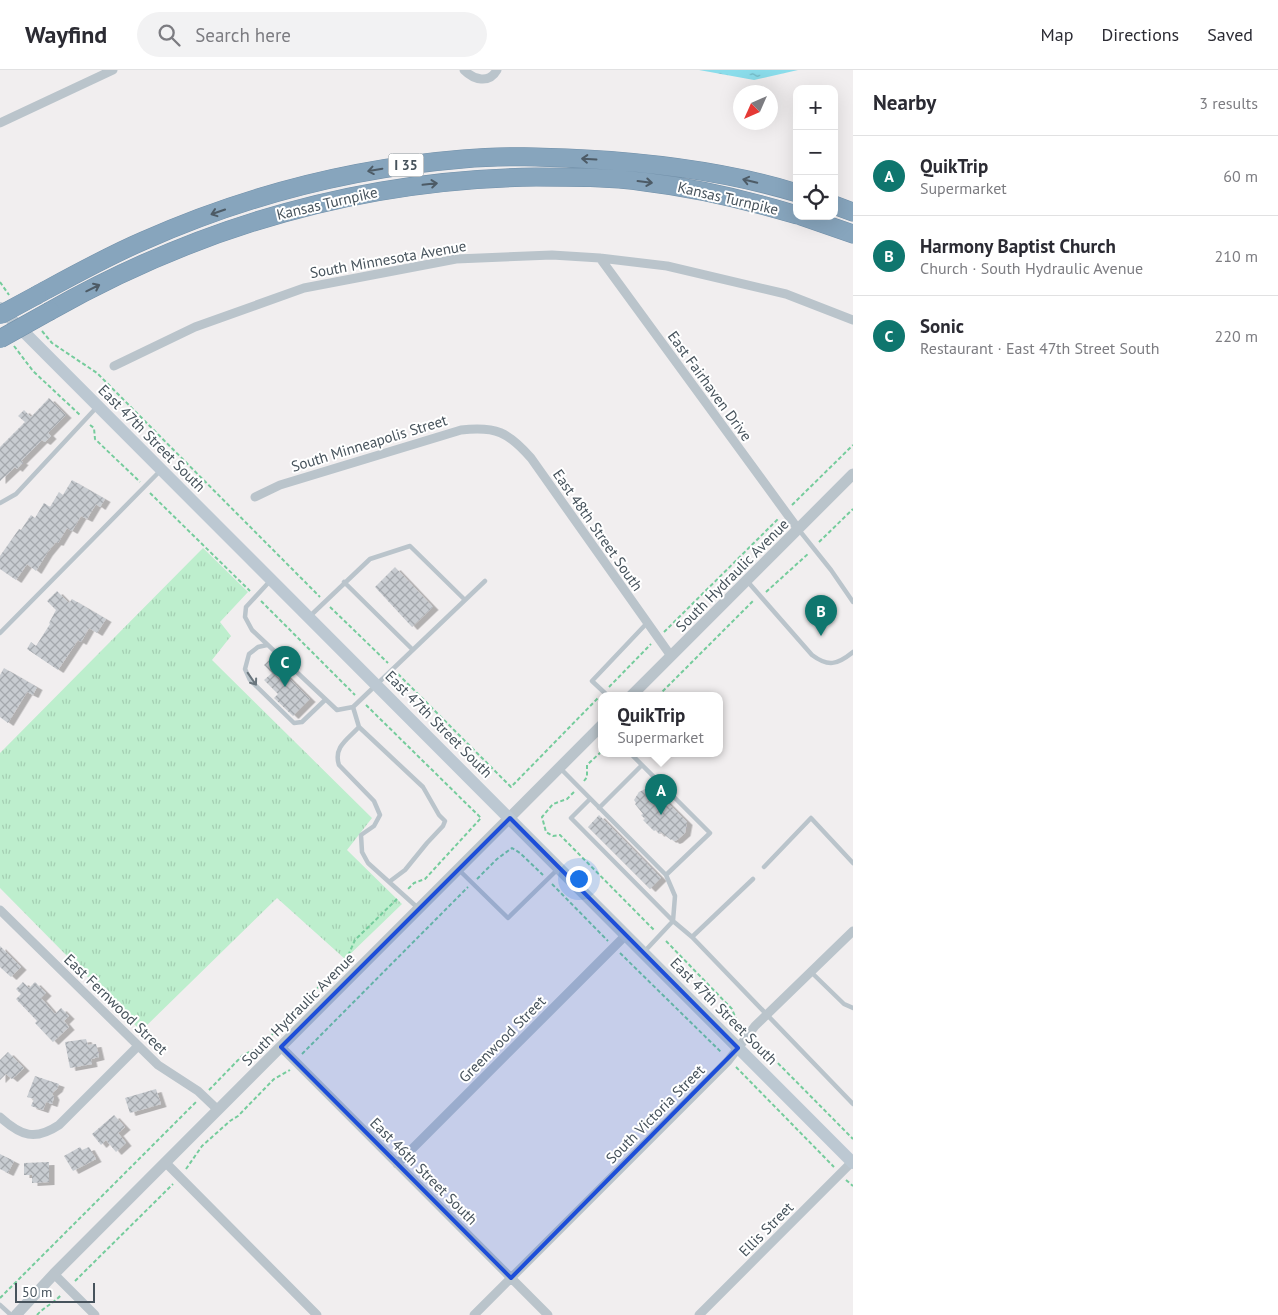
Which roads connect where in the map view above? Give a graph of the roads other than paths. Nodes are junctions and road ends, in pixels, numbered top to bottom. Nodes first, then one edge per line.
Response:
1 (113, 70) edge
2 (464, 70) edge
3 (497, 70) edge
4 (0, 123) edge
5 (793, 192) edge
6 (838, 206) edge
7 (853, 212) edge
8 (793, 214) edge
9 (813, 220) edge
10 (853, 234) edge
11 (600, 258) junction
12 (0, 308) edge
13 (0, 316) edge
14 (853, 320) edge
15 (6, 341) edge
16 (114, 366) dead end
17 (97, 407) junction
18 (493, 430) joint
19 (160, 470) junction
20 (853, 474) edge
21 (255, 497) dead end
22 (0, 503) edge
23 (798, 529) junction
24 (271, 580) junction
25 (485, 580) dead end
26 (746, 581) junction
27 (344, 582) junction
28 (465, 600) junction
29 (853, 602) edge
30 (309, 617) junction
31 (647, 623) junction
32 (0, 633) edge
33 (267, 645) junction
34 (412, 650) junction
35 (853, 652) edge
36 (671, 656) junction
37 (377, 684) junction
38 (604, 692) edge
39 (635, 692) edge
40 (325, 700) junction
41 (353, 707) junction
42 (359, 727) junction
43 (598, 729) edge
44 (634, 757) edge
45 (642, 766) junction
46 (560, 768) junction
47 (590, 799) junction
48 (599, 808) junction
49 (510, 818) junction
50 (596, 835) dead end
51 (592, 839) junction
52 (604, 843) dead end
53 (600, 848) junction
54 (614, 853) dead end
55 (610, 858) junction
56 (623, 862) dead end
57 (853, 863) edge
58 (619, 867) junction
59 (764, 867) dead end
60 (559, 868) junction
61 (459, 869) junction
62 (631, 870) dead end
63 (627, 875) junction
64 (666, 875) junction
65 (753, 879) dead end
66 (641, 880) dead end
67 (389, 882) junction
68 (636, 884) junction
69 (420, 909) junction
70 (0, 910) edge
71 (673, 922) junction
72 (853, 931) edge
73 (626, 935) junction
74 (692, 937) junction
75 (643, 952) junction
76 (811, 972) junction
77 (853, 1008) edge
78 (766, 1016) junction
79 (138, 1046) junction
80 (281, 1047) junction
81 (738, 1048) junction
82 (853, 1104) edge
83 (218, 1110) junction
84 (0, 1117) edge
85 (166, 1162) junction
86 (852, 1163) edge
87 (397, 1164) junction
88 (54, 1274) junction
89 (511, 1278) junction
90 (0, 1305) edge
91 (11, 1315) edge
92 (16, 1315) edge
93 (95, 1315) edge
94 (317, 1315) edge
95 (474, 1315) edge
96 (548, 1315) edge
97 (699, 1315) edge

1 - 4 street
2 - 3 street
5 -> 13 highway, Kansas Turnpike / I 35, bridge
6 - 7 highway
15 -> 8 highway, Kansas Turnpike / I 35, bridge
9 - 10 highway
11 - 14 street, South Minnesota Avenue
11 - 16 street, South Minnesota Avenue
11 - 23 street, East Fairhaven Drive
12 - 17 main road, East 47th Street South
17 - 19 main road, East 47th Street South
17 - 22 lane
18 - 21 street, South Minneapolis Street
18 - 31 street, East 48th Street South
19 - 24 main road, East 47th Street South
19 - 32 lane
20 - 23 street, South Hydraulic Avenue
23 - 26 street, South Hydraulic Avenue
23 - 29 lane
24 - 30 main road, East 47th Street South
24 - 33 lane
25 - 28 lane
26 - 35 lane
26 - 36 street, South Hydraulic Avenue
27 - 28 lane
27 - 30 lane
27 - 34 lane
28 - 34 lane
30 - 37 main road, East 47th Street South
31 - 36 street, East 48th Street South
31 - 38 lane
33 - 40 lane
33 -> 40 lane
34 - 37 lane
36 - 39 street, South Hydraulic Avenue
37 - 41 lane
37 - 49 main road, East 47th Street South
40 - 41 lane
41 - 42 lane
42 - 67 lane
42 - 67 lane
43 - 46 street, South Hydraulic Avenue
44 - 45 lane
45 - 48 lane
45 - 64 lane
46 - 47 lane
46 - 49 street, South Hydraulic Avenue
47 - 48 lane
47 - 51 lane
48 - 64 lane
49 - 60 main road, East 47th Street South
49 - 61 street, South Hydraulic Avenue
50 - 51 lane
51 - 53 lane
52 - 53 lane
53 - 55 lane
54 - 55 lane
55 - 58 lane
56 - 58 lane
57 - 59 lane
58 - 63 lane
60 - 61 lane
60 - 73 main road, East 47th Street South
61 - 69 street, South Hydraulic Avenue
62 - 63 lane
63 - 68 lane
64 - 71 lane
65 - 74 lane
66 - 68 lane
67 - 69 lane
68 - 71 lane
69 - 80 street, South Hydraulic Avenue
70 - 79 street, East Fernwood Street
71 - 74 lane
71 - 75 lane
72 - 76 street, South Victoria Street
73 - 75 main road, East 47th Street South
73 - 87 street, Greenwood Street
74 - 78 lane
75 - 81 main road, East 47th Street South
76 - 77 lane
76 - 78 street, South Victoria Street
78 - 81 street, South Victoria Street
78 - 82 lane
79 - 83 street, East Fernwood Street
79 - 84 street
80 - 83 street, South Hydraulic Avenue
80 - 87 street, East 46th Street South
81 - 86 main road, East 47th Street South
81 - 89 street, South Victoria Street
83 - 85 street, South Hydraulic Avenue
85 - 88 street, South Hydraulic Avenue
85 - 94 street
86 - 97 street, Ellis Street
87 - 89 street, East 46th Street South
88 - 92 street, South Hydraulic Avenue
88 - 93 street
89 - 95 street, South Victoria Street
89 - 96 street, East 46th Street South
90 - 91 lane

